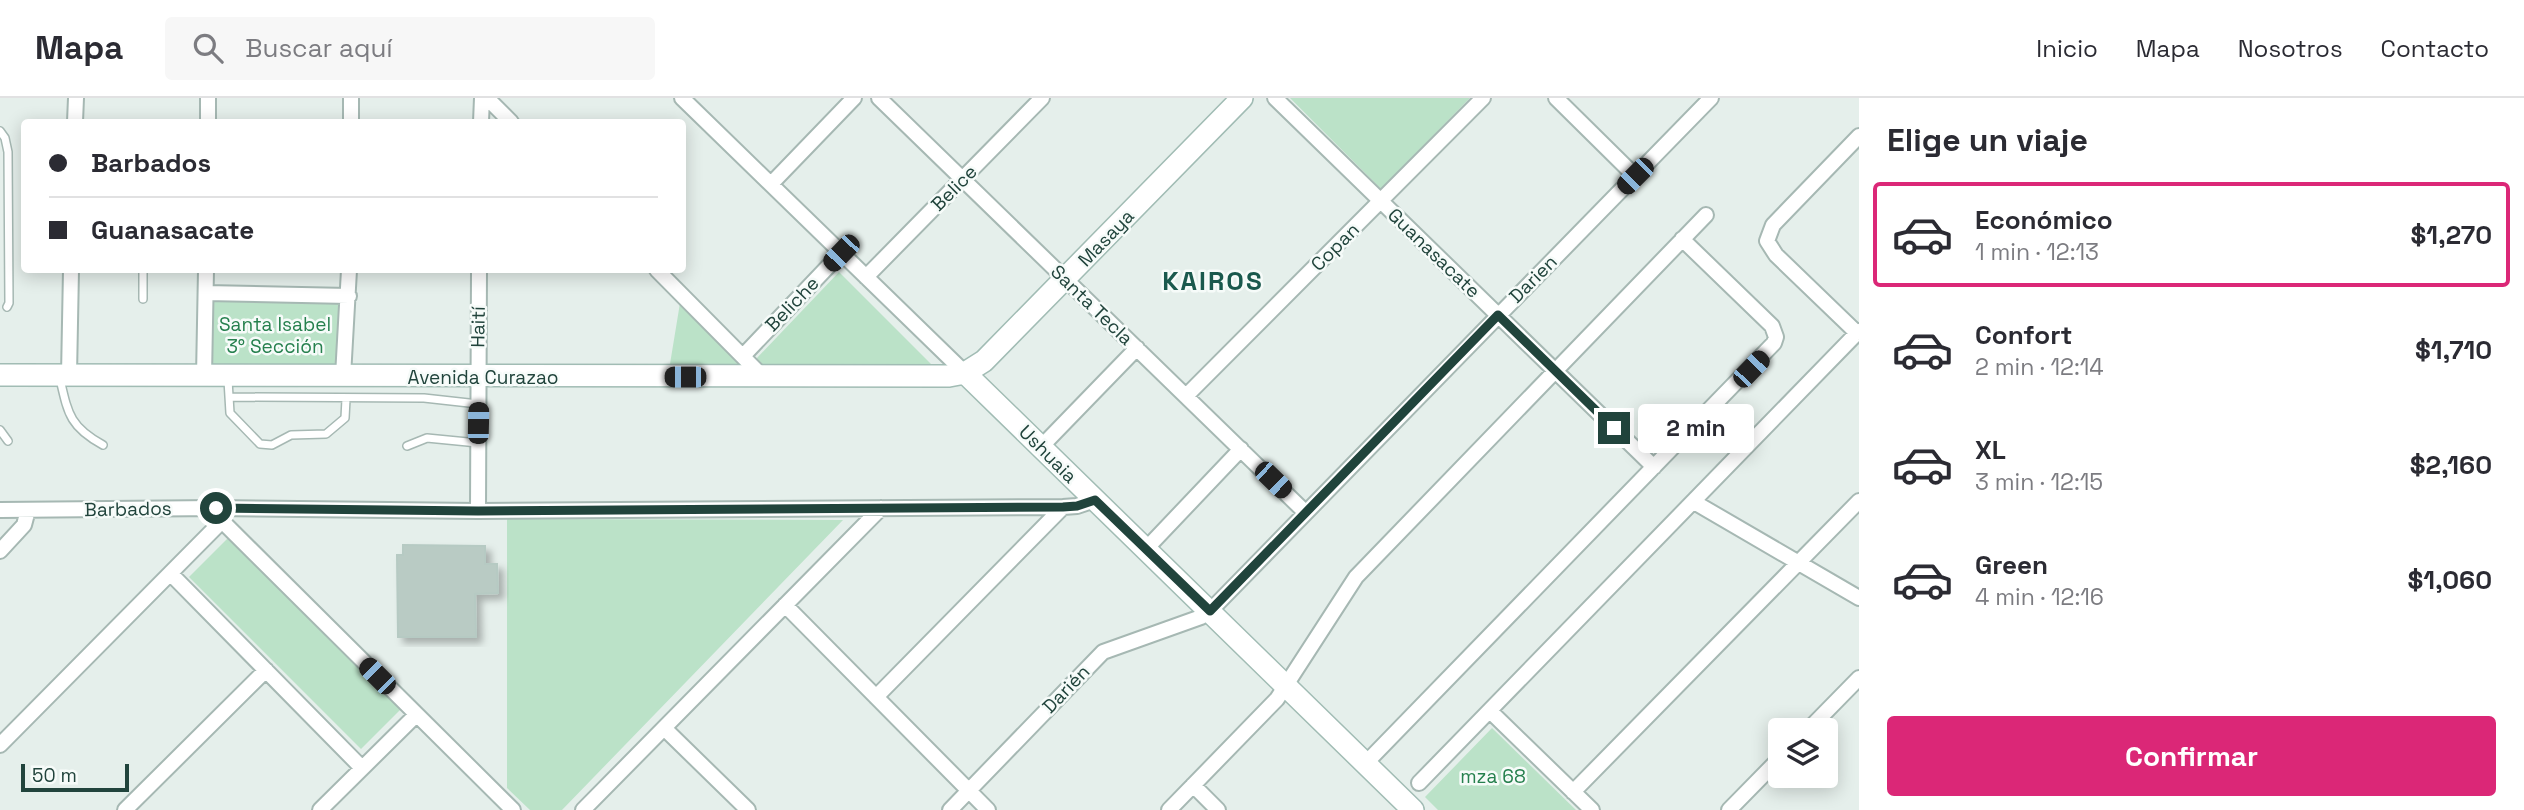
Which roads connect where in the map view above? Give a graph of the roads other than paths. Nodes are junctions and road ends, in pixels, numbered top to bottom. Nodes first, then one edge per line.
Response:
1 (76, 98) edge
2 (208, 98) edge
3 (351, 98) edge
4 (485, 98) edge
5 (682, 98) edge
6 (854, 98) edge
7 (879, 98) edge
8 (1042, 98) edge
9 (1241, 98) edge
10 (1275, 98) edge
11 (1483, 98) edge
12 (1556, 98) edge
13 (1711, 98) edge
14 (75, 119) edge
15 (208, 119) edge
16 (351, 119) edge
17 (482, 119) edge
18 (508, 119) edge
19 (0, 131) edge
20 (1859, 136) edge
21 (1635, 176) junction
22 (963, 179) junction
23 (771, 184) junction
24 (1381, 201) junction
25 (1706, 215) dead end
26 (1682, 239) junction
27 (841, 253) junction
28 (71, 273) edge
29 (143, 273) edge
30 (206, 273) edge
31 (349, 273) edge
32 (479, 273) edge
33 (660, 273) edge
34 (866, 277) junction
35 (1066, 279) junction
36 (206, 293) junction
37 (349, 296) junction
38 (143, 299) dead end
39 (7, 307) dead end
40 (1498, 315) junction
41 (1858, 332) edge
42 (1137, 348) junction
43 (743, 356) junction
44 (1554, 370) junction
45 (965, 373) junction
46 (0, 375) edge
47 (64, 375) junction
48 (227, 375) junction
49 (204, 376) junction
50 (343, 376) junction
51 (477, 377) junction
52 (764, 377) junction
53 (1186, 396) junction
54 (231, 397) junction
55 (346, 399) junction
56 (478, 404) junction
57 (0, 430) edge
58 (8, 440) dead end
59 (478, 443) junction
60 (103, 445) dead end
61 (407, 446) dead end
62 (1041, 447) junction
63 (1241, 449) junction
64 (1654, 467) junction
65 (1095, 500) junction
66 (1859, 501) edge
67 (1693, 502) junction
68 (1063, 507) junction
69 (881, 508) junction
70 (0, 510) edge
71 (28, 510) junction
72 (478, 511) junction
73 (1305, 512) junction
74 (219, 514) junction
75 (1146, 549) junction
76 (0, 551) edge
77 (1797, 564) junction
78 (171, 574) junction
79 (1859, 598) edge
80 (785, 605) junction
81 (1210, 611) junction
82 (267, 670) junction
83 (1859, 678) edge
84 (1286, 688) junction
85 (876, 697) junction
86 (1490, 711) junction
87 (416, 715) junction
88 (1820, 718) edge
89 (664, 728) junction
90 (0, 745) edge
91 (1365, 764) junction
92 (362, 768) junction
93 (1768, 770) edge
94 (1419, 783) dead end
95 (1193, 785) junction
96 (968, 790) junction
97 (1573, 792) junction
98 (509, 809) edge
99 (125, 810) edge
100 (320, 810) edge
101 (583, 810) edge
102 (748, 810) edge
103 (950, 810) edge
104 (988, 810) edge
105 (1169, 810) edge
106 (1219, 810) edge
107 (1413, 810) edge
108 (1591, 810) edge
109 (1729, 810) edge

1 - 14 street
2 - 15 street
3 - 16 street
4 - 17 street
4 - 18 street
5 - 23 street, Ushuaia
6 - 23 street
7 - 22 street, Santa Tecla
8 - 22 street, Belice
9 - 35 street, Masaya
10 - 24 street, Guanasacate
11 - 24 street, Copan
12 - 21 street
13 - 21 street, Darien
19 - 39 lane
20 - 41 street
21 - 40 street, Darien
22 - 34 street, Belice
22 - 35 street, Santa Tecla
23 - 27 street, Ushuaia
24 - 40 street, Guanasacate
24 - 53 street, Copan
25 - 26 street
26 - 44 street
26 - 64 street
27 - 34 street, Ushuaia
27 - 43 street, Beliche
28 - 47 street
29 - 38 lane
30 - 36 street
31 - 37 street
32 - 51 street, Haití
33 - 43 street
34 - 45 street, Ushuaia
35 - 42 street, Santa Tecla
35 - 45 street, Masaya
36 - 37 street
36 - 49 street
37 - 50 street
40 - 44 street, Guanasacate
40 - 73 street, Darien
41 - 67 street
42 - 53 street, Santa Tecla
42 - 62 street
43 - 52 street
44 - 64 street, Guanasacate
44 - 84 street
45 - 52 street, Avenida Curazao
45 - 62 street, Ushuaia
46 - 47 street, Avenida Curazao
47 - 49 street, Avenida Curazao
47 - 60 lane
48 - 49 street, Avenida Curazao
48 - 50 street, Avenida Curazao
48 - 54 lane
50 - 51 street, Avenida Curazao
51 - 52 street, Avenida Curazao
51 - 56 street, Haití
53 - 63 street, Santa Tecla
54 - 55 lane
54 - 55 lane
55 - 56 lane
56 - 59 street, Haití
57 - 58 lane
59 - 61 lane
59 - 72 street, Haití
62 - 65 street, Ushuaia
63 - 73 street, Santa Tecla
63 - 75 street
64 - 91 street
65 - 68 street, Barbados
65 - 75 street, Ushuaia
66 - 77 street
67 - 77 street
67 - 86 street
68 - 69 street, Barbados
68 - 85 street
69 - 72 street, Barbados
69 - 80 street
70 - 71 street, Barbados
71 - 74 street, Barbados
71 - 76 street
72 - 74 street, Barbados
73 - 81 street, Darien
74 - 78 street
74 - 87 street
75 - 81 street, Ushuaia
77 - 79 street
77 - 97 street
78 - 82 street
78 - 90 street
80 - 85 street
80 - 89 street
81 - 84 street, Ushuaia
81 - 96 street, Darién
82 - 92 street
82 - 99 street
83 - 88 street
84 - 91 street, Ushuaia
84 - 95 street
85 - 96 street
86 - 94 street
86 - 97 street
87 - 92 street
87 - 98 street
89 - 101 street
89 - 102 street
91 - 107 street, Ushuaia
92 - 100 street
93 - 109 street
95 - 105 street
95 - 106 street
96 - 103 street, Darién
96 - 104 street
97 - 108 street

